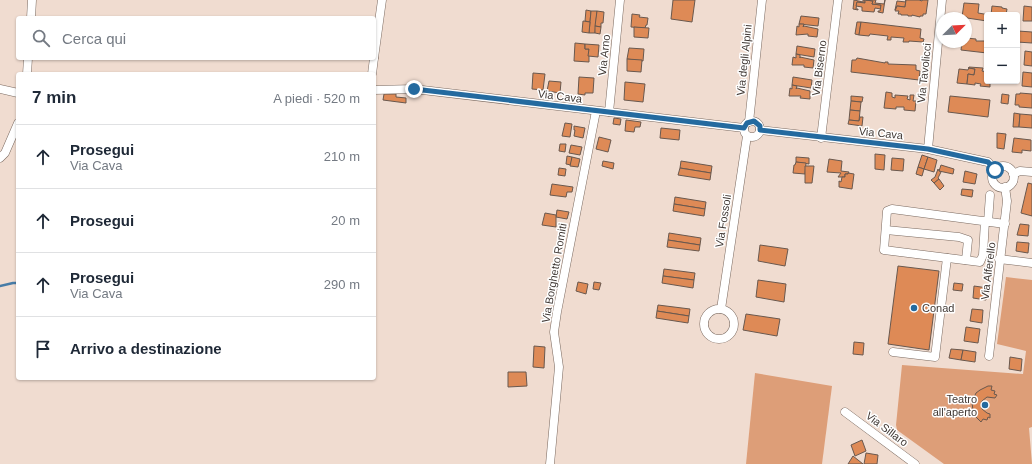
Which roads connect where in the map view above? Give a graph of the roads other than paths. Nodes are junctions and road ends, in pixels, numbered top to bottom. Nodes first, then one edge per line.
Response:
1 (32, 0) edge
2 (382, 0) edge
3 (620, 0) edge
4 (762, 0) edge
5 (838, 0) edge
6 (942, 0) edge
7 (30, 16) edge
8 (376, 44) edge
9 (28, 60) edge
10 (374, 60) edge
11 (27, 72) edge
12 (372, 72) edge
13 (0, 89) edge
14 (376, 90) edge
15 (16, 93) edge
16 (596, 111) junction
17 (609, 112) junction
18 (746, 125) junction
19 (16, 128) edge
20 (760, 130) junction
21 (747, 136) junction
22 (822, 138) junction
23 (928, 149) junction
24 (0, 158) edge
25 (995, 170) junction
26 (1032, 172) edge
27 (1013, 174) junction
28 (1005, 188) junction
29 (990, 195) dead end
30 (986, 222) junction
31 (1005, 224) junction
32 (886, 230) junction
33 (947, 258) junction
34 (1000, 259) junction
35 (966, 260) junction
36 (1032, 263) edge
37 (721, 309) dead end
38 (893, 352) dead end
39 (989, 356) dead end
40 (845, 412) dead end
41 (550, 464) edge
42 (916, 464) edge

1 - 7 street
2 - 8 street
3 - 17 street, Via Arno
4 - 18 street, Via degli Alpini
5 - 22 street, Via Biserno
6 - 23 street, Via Tavolicci
9 - 11 street
10 - 12 street
13 - 15 street
14 - 16 street, Via Cava
16 - 17 street, Via Cava
16 - 41 street, Via Borghetto Romiti
17 - 18 street, Via Cava
18 - 20 street
18 - 21 street
19 - 24 street
20 - 21 street
20 - 22 street, Via Cava
21 - 37 street, Via Fossoli
22 - 23 street, Via Cava
23 - 25 street, Via Cava
25 - 27 street
25 - 28 street
26 - 27 street
27 - 28 street
28 - 31 street, Via Alferello
29 - 30 street
30 - 31 street
30 - 32 street
30 - 35 street
31 - 34 street, Via Alferello
32 - 33 street
32 - 35 street
33 - 35 street
33 - 38 street
34 - 36 street
34 - 39 street, Via Alferello
40 - 42 street, Via Sillaro

